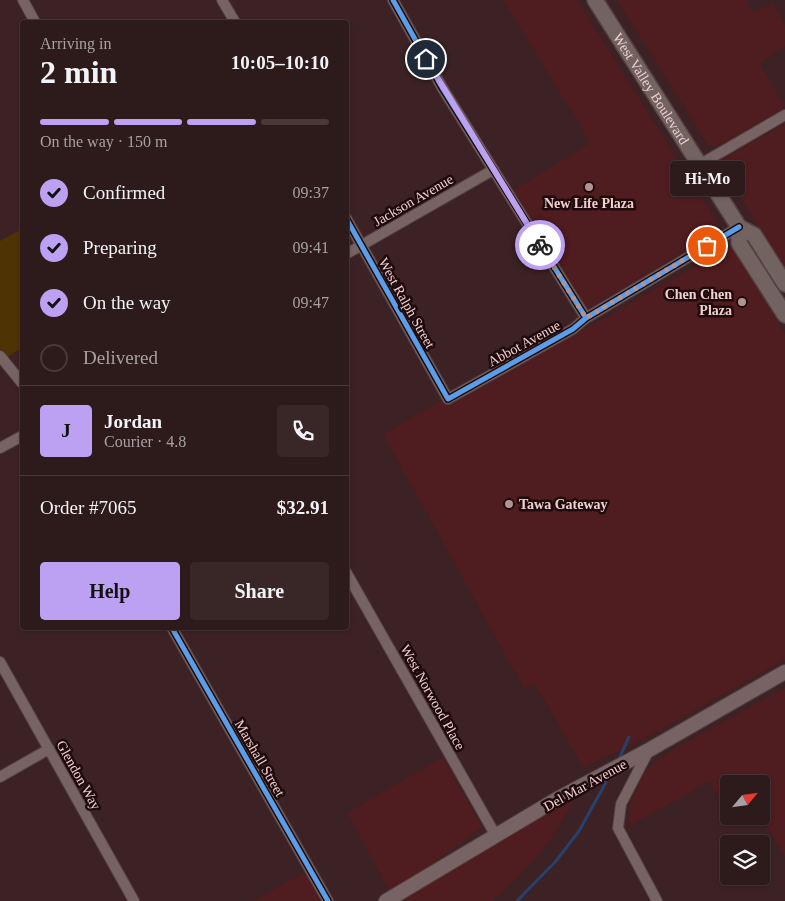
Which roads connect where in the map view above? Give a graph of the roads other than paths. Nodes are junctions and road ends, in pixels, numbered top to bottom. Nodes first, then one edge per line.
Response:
1 (23, 0) edge
2 (222, 0) edge
3 (393, 0) edge
4 (595, 0) edge
5 (34, 20) edge
6 (234, 20) edge
7 (785, 115) edge
8 (699, 165) junction
9 (493, 170) junction
10 (349, 223) edge
11 (739, 227) junction
12 (362, 246) junction
13 (349, 252) edge
14 (785, 284) edge
15 (785, 315) edge
16 (586, 318) junction
17 (0, 356) edge
18 (20, 381) edge
19 (448, 399) joint
20 (20, 437) edge
21 (0, 448) edge
22 (349, 577) edge
23 (173, 630) edge
24 (0, 662) edge
25 (785, 672) edge
26 (49, 749) junction
27 (649, 750) junction
28 (0, 777) edge
29 (496, 836) junction
30 (134, 901) edge
31 (328, 901) edge
32 (386, 901) edge
33 (657, 901) edge

1 - 5 street
2 - 6 street
3 - 9 street
4 - 8 main road, West Valley Boulevard
7 - 8 street
8 - 11 main road, West Valley Boulevard
9 - 12 street, Jackson Avenue
9 - 16 street
10 - 12 street, West Ralph Street
11 - 14 main road, West Valley Boulevard
11 - 15 main road, West Valley Boulevard
11 - 16 street, Abbot Avenue
12 - 13 street, Jackson Avenue
12 - 19 street, West Ralph Street
16 - 19 street, Abbot Avenue
17 - 18 street
20 - 21 street
22 - 29 street, West Norwood Place
23 - 31 street, Marshall Street
24 - 26 street, Glendon Way
25 - 27 main road, Del Mar Avenue
26 - 28 street
26 - 30 street, Glendon Way
27 - 29 main road, Del Mar Avenue
27 - 33 street
29 - 32 main road, Del Mar Avenue

